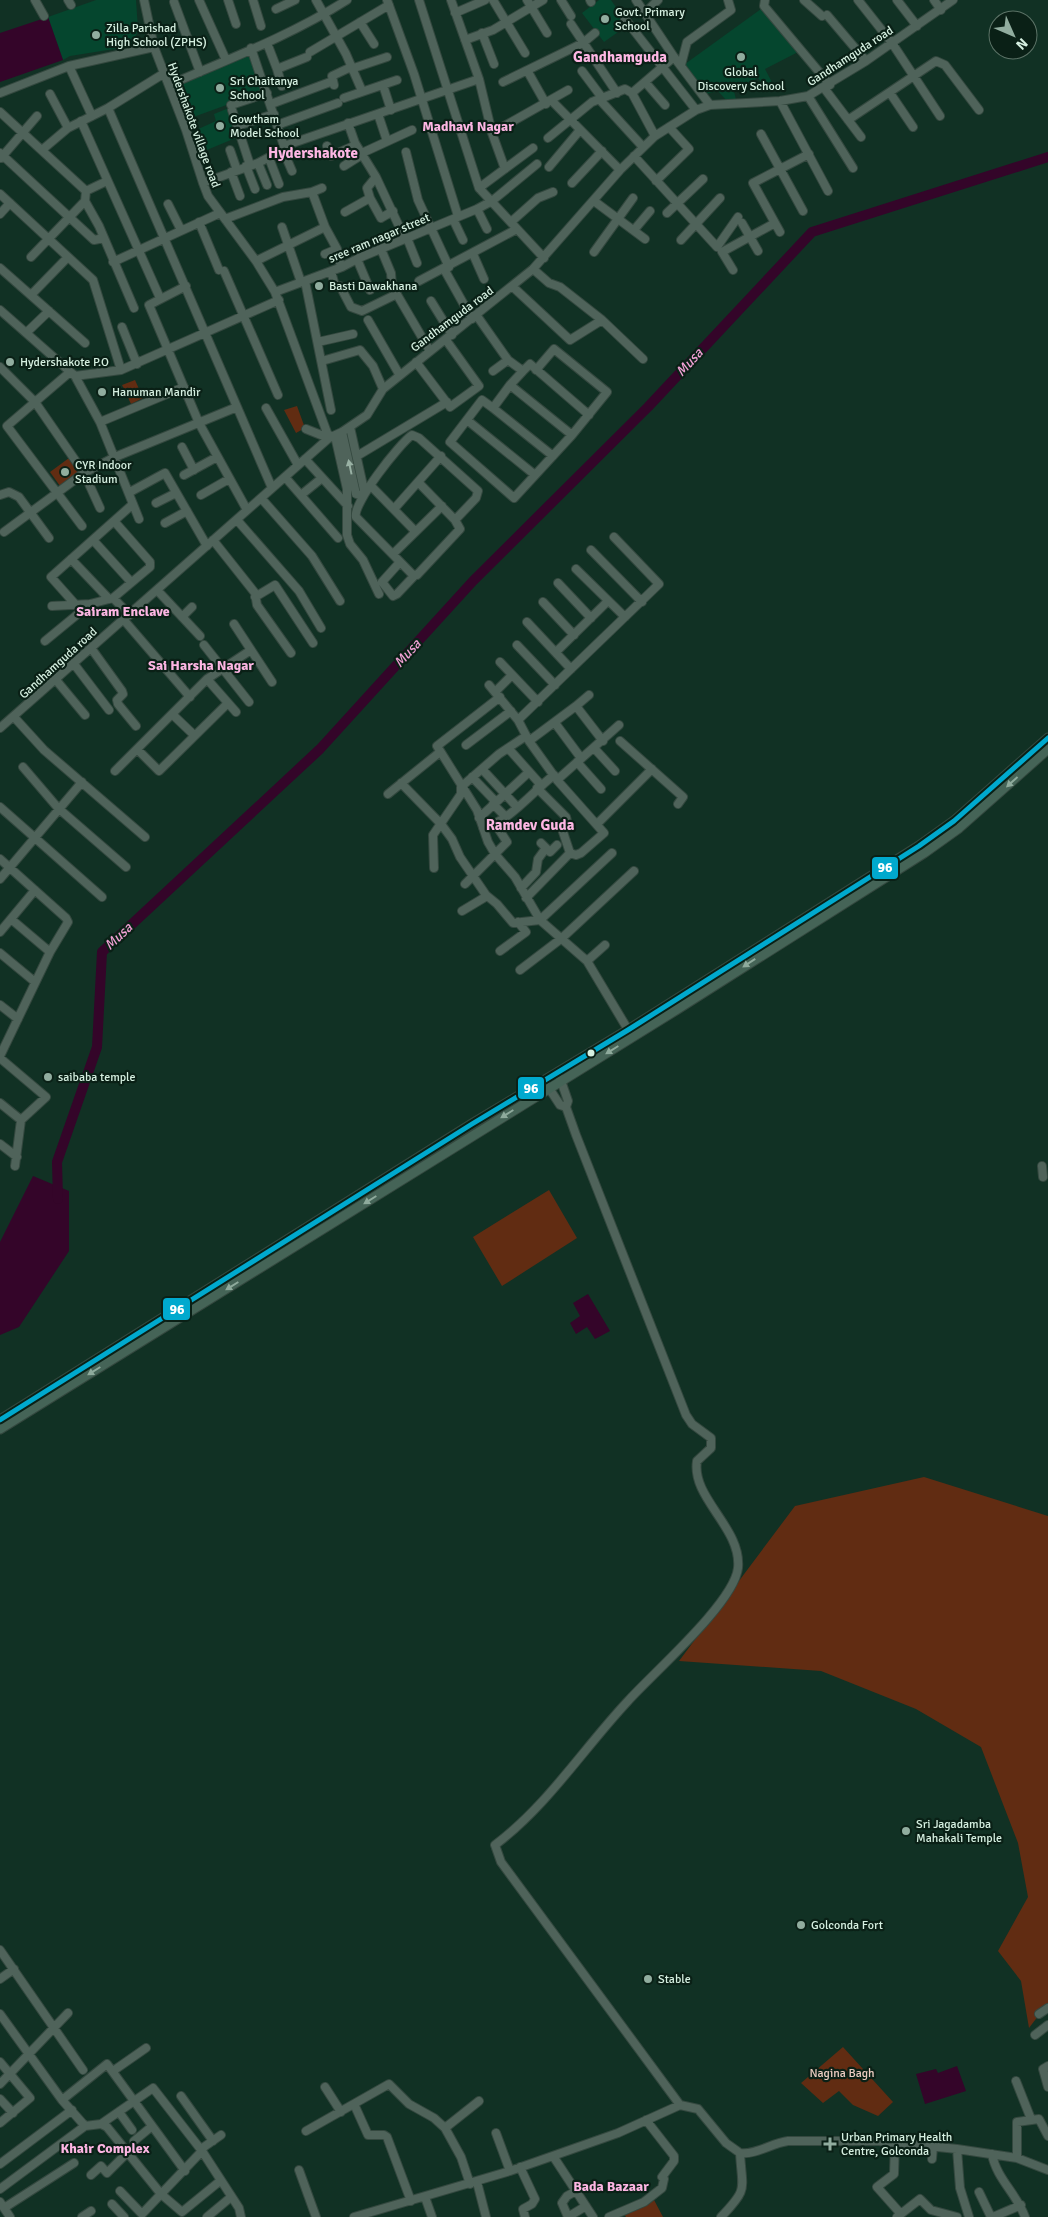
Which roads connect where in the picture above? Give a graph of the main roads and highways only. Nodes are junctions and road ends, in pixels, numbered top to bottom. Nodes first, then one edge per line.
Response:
1 (1048, 738) edge
2 (1048, 749) edge
3 (630, 1033) junction
4 (546, 1084) junction
5 (0, 1420) edge
6 (0, 1429) edge

1 - 3 main road
2 -> 3 main road
3 - 4 main road
4 - 5 main road
4 -> 6 main road

